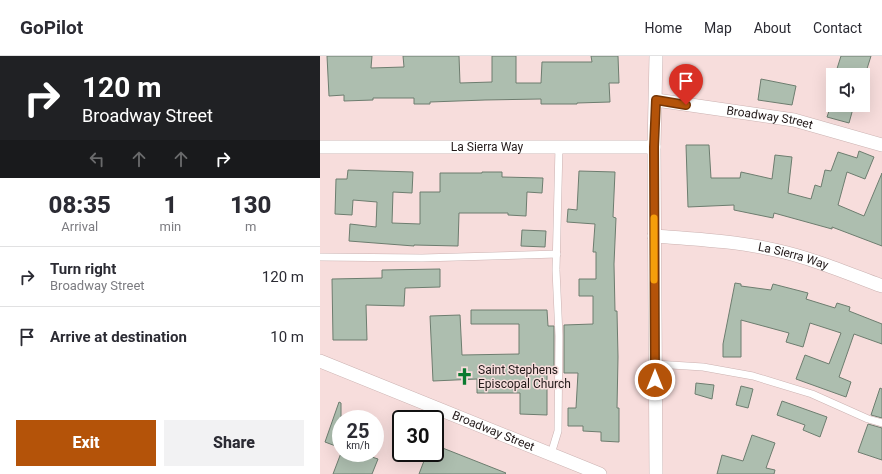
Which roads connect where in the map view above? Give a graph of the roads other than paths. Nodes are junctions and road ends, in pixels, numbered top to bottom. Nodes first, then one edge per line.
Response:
1 (656, 56) edge
2 (656, 100) junction
3 (882, 145) edge
4 (320, 147) edge
5 (559, 147) junction
6 (654, 147) junction
7 (654, 236) junction
8 (557, 254) junction
9 (320, 257) edge
10 (882, 286) edge
11 (320, 361) edge
12 (655, 364) junction
13 (882, 423) edge
14 (551, 454) junction
15 (600, 474) edge
16 (656, 474) edge

1 - 2 street
2 - 3 street, Broadway Street
2 - 6 street
4 - 5 street, La Sierra Way
5 - 6 street, La Sierra Way
5 - 8 lane
6 - 7 street
7 - 10 street, La Sierra Way
7 - 12 street
8 - 9 lane
8 - 14 lane
11 - 14 street, Broadway Street
12 - 13 lane
12 - 16 street
14 - 15 street, Broadway Street

